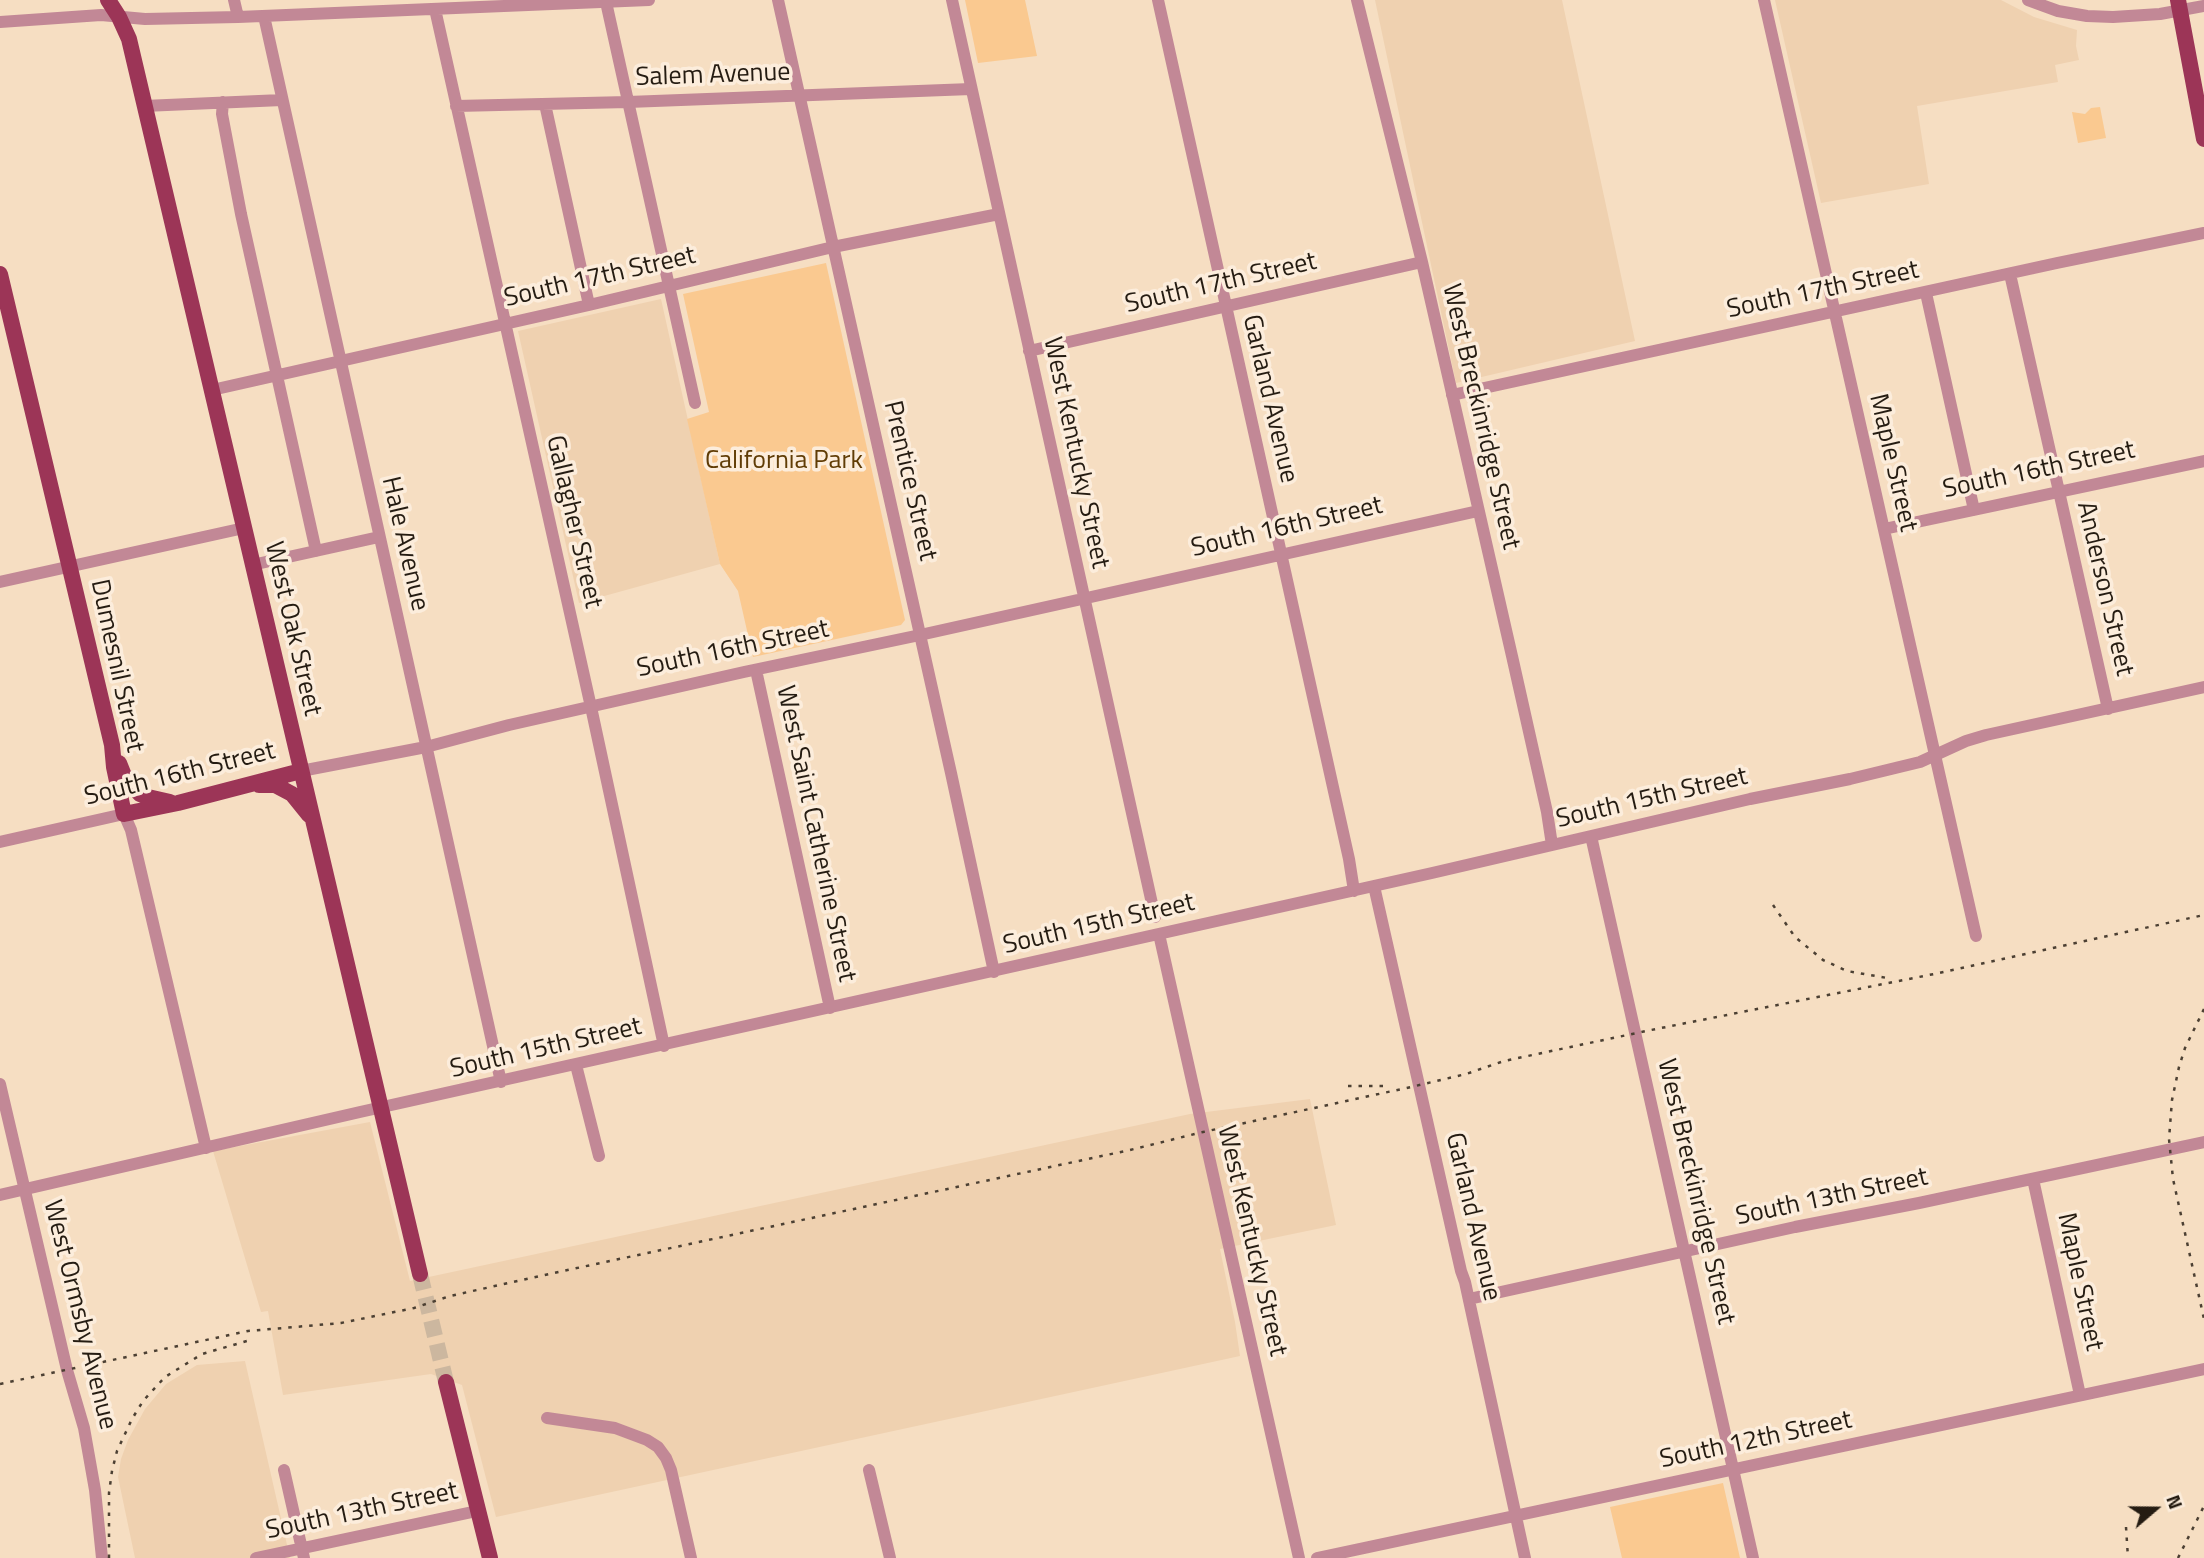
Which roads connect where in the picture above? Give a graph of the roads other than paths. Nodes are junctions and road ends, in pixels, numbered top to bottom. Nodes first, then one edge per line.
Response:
1 (108, 0) edge
2 (234, 0) edge
3 (649, 0) edge
4 (778, 0) edge
5 (952, 0) edge
6 (1158, 0) edge
7 (1357, 0) edge
8 (1764, 0) edge
9 (2028, 0) edge
10 (562, 2) edge
11 (606, 2) junction
12 (399, 5) edge
13 (2179, 6) edge
14 (2204, 6) edge
15 (435, 9) junction
16 (264, 16) junction
17 (119, 17) junction
18 (238, 17) junction
19 (0, 23) edge
20 (971, 89) junction
21 (799, 95) junction
22 (282, 100) junction
23 (223, 102) junction
24 (628, 103) junction
25 (545, 104) junction
26 (144, 106) junction
27 (456, 106) junction
28 (2204, 139) edge
29 (999, 214) junction
30 (2204, 233) edge
31 (833, 247) junction
32 (1422, 262) junction
33 (0, 274) edge
34 (2010, 274) junction
35 (670, 285) junction
36 (1926, 293) junction
37 (589, 305) junction
38 (1226, 307) junction
39 (1835, 312) junction
40 (505, 324) junction
41 (1029, 351) junction
42 (340, 361) junction
43 (277, 375) junction
44 (212, 390) junction
45 (1452, 395) junction
46 (695, 403) dead end
47 (2204, 461) edge
48 (2059, 491) junction
49 (1974, 510) junction
50 (1478, 511) junction
51 (244, 528) junction
52 (1884, 529) junction
53 (379, 537) junction
54 (316, 551) junction
55 (1280, 554) junction
56 (252, 565) junction
57 (69, 566) junction
58 (0, 582) edge
59 (1084, 598) junction
60 (920, 635) junction
61 (756, 670) junction
62 (2204, 687) edge
63 (591, 706) junction
64 (2108, 709) junction
65 (112, 745) junction
66 (426, 747) junction
67 (1935, 755) junction
68 (300, 771) junction
69 (252, 785) junction
70 (178, 803) junction
71 (124, 814) junction
72 (312, 820) junction
73 (1591, 836) junction
74 (0, 842) edge
75 (1552, 845) junction
76 (1374, 886) junction
77 (1354, 891) junction
78 (1155, 917) dead end
79 (1159, 934) junction
80 (1976, 936) dead end
81 (993, 972) junction
82 (830, 1008) junction
83 (664, 1046) junction
84 (576, 1065) junction
85 (501, 1082) junction
86 (0, 1084) edge
87 (380, 1108) junction
88 (2204, 1142) edge
89 (206, 1148) junction
90 (598, 1156) dead end
91 (2033, 1179) junction
92 (25, 1189) junction
93 (0, 1195) edge
94 (1685, 1252) junction
95 (420, 1274) tunnel mouth
96 (1469, 1299) junction
97 (2204, 1369) edge
98 (446, 1382) tunnel mouth
99 (2080, 1395) junction
100 (547, 1418) dead end
101 (1733, 1469) junction
102 (284, 1470) dead end
103 (869, 1470) dead end
104 (477, 1511) junction
105 (1515, 1515) junction
106 (303, 1553) edge
107 (102, 1558) edge
108 (256, 1558) edge
109 (490, 1558) edge
110 (691, 1558) edge
111 (890, 1558) edge
112 (1299, 1558) edge
113 (1317, 1558) edge
114 (1525, 1558) edge
115 (1753, 1558) edge

1 - 17 main road, West Oak Street
2 - 18 street
3 - 11 street
4 - 21 street, Prentice Street
5 - 20 street, West Kentucky Street
6 - 38 street, Garland Avenue
7 - 32 street, West Breckinridge Street
8 - 39 street, Maple Street
9 - 13 street
10 - 11 street
10 - 15 street
11 - 24 street
12 - 15 street
12 - 16 street
13 - 14 street
13 - 28 main road
15 - 27 street, Gallagher Street
16 - 18 street
16 - 22 street, Hale Avenue
17 - 18 street
17 - 19 street
17 - 26 main road, West Oak Street
20 - 21 street, Salem Avenue
20 - 29 street, West Kentucky Street
21 - 24 street, Salem Avenue
21 - 31 street, Prentice Street
22 - 23 street
22 - 42 street, Hale Avenue
23 - 26 street
23 - 43 street
24 - 25 street, Salem Avenue
24 - 35 street
25 - 27 street, Salem Avenue
25 - 37 street
26 - 44 main road, West Oak Street
27 - 40 street, Gallagher Street
29 - 31 street, South 17th Street
29 - 41 street, West Kentucky Street
30 - 34 street, South 17th Street
31 - 35 street, South 17th Street
31 - 60 street, Prentice Street
32 - 38 street, South 17th Street
32 - 45 street, West Breckinridge Street
33 - 57 main road, Dumesnil Street
34 - 36 street, South 17th Street
34 - 48 street, Anderson Street
35 - 37 street, South 17th Street
35 - 46 street
36 - 39 street, South 17th Street
36 - 49 street
37 - 40 street, South 17th Street
38 - 41 street, South 17th Street
38 - 55 street, Garland Avenue
39 - 45 street, South 17th Street
39 - 52 street, Maple Street
40 - 42 street, South 17th Street
40 - 63 street, Gallagher Street
41 - 59 street, West Kentucky Street
42 - 43 street, South 17th Street
42 - 53 street, Hale Avenue
43 - 44 street, South 17th Street
43 - 54 street
44 - 51 main road, West Oak Street
45 - 50 street, West Breckinridge Street
47 - 48 street, South 16th Street
48 - 49 street, South 16th Street
48 - 64 street, Anderson Street
49 - 52 street, South 16th Street
50 - 55 street, South 16th Street
50 - 75 street, West Breckinridge Street
51 - 56 main road, West Oak Street
51 - 57 street
52 - 67 street, Maple Street
53 - 54 street
53 - 66 street, Hale Avenue
54 - 56 street
55 - 59 street, South 16th Street
55 - 77 street, Garland Avenue
56 - 68 main road, West Oak Street
57 - 58 street
57 - 65 main road, Dumesnil Street
59 - 60 street, South 16th Street
59 - 78 street, West Kentucky Street
60 - 61 street, South 16th Street
60 - 81 street, Prentice Street
61 - 63 street, South 16th Street
61 - 82 street, West Saint Catherine Street
62 - 64 street, South 15th Street
63 - 66 street, South 16th Street
63 - 83 street, Gallagher Street
64 - 67 street, South 15th Street
65 - 70 main road
65 - 71 main road, Dumesnil Street
66 - 68 street, South 16th Street
66 - 85 street, Hale Avenue
67 - 73 street, South 15th Street
67 - 80 street, Maple Street
68 - 69 main road, South 16th Street
68 - 72 main road, West Oak Street
69 - 70 main road, South 16th Street
69 - 72 main road
70 - 71 main road, South 16th Street
71 - 74 street, South 16th Street
71 - 89 street, Dumesnil Street
72 - 87 main road, West Oak Street
73 - 75 street, South 15th Street
73 - 94 street, West Breckinridge Street
75 - 76 street, South 15th Street
76 - 77 street, South 15th Street
76 - 96 street, Garland Avenue
77 - 79 street, South 15th Street
79 - 81 street, South 15th Street
79 - 112 street, West Kentucky Street
81 - 82 street, South 15th Street
82 - 83 street, South 15th Street
83 - 84 street, South 15th Street
84 - 85 street, South 15th Street
84 - 90 street
85 - 87 street, South 15th Street
86 - 92 street, West Ormsby Avenue
87 - 89 street, South 15th Street
87 - 95 main road, West Oak Street
88 - 91 street, South 13th Street
89 - 92 street, South 15th Street
91 - 94 street, South 13th Street
91 - 99 street, Maple Street
92 - 93 street, South 15th Street
92 - 107 street, West Ormsby Avenue
94 - 96 street, South 13th Street
94 - 101 street, West Breckinridge Street
96 - 105 street, Garland Avenue
97 - 99 street, South 12th Street
98 - 104 main road
99 - 101 street, South 12th Street
100 - 110 street
101 - 105 street, South 12th Street
101 - 115 street, West Breckinridge Street
102 - 106 street
103 - 111 street
104 - 106 street, South 13th Street
104 - 109 main road
105 - 113 street, South 12th Street
105 - 114 street, Garland Avenue
106 - 108 street, South 13th Street

